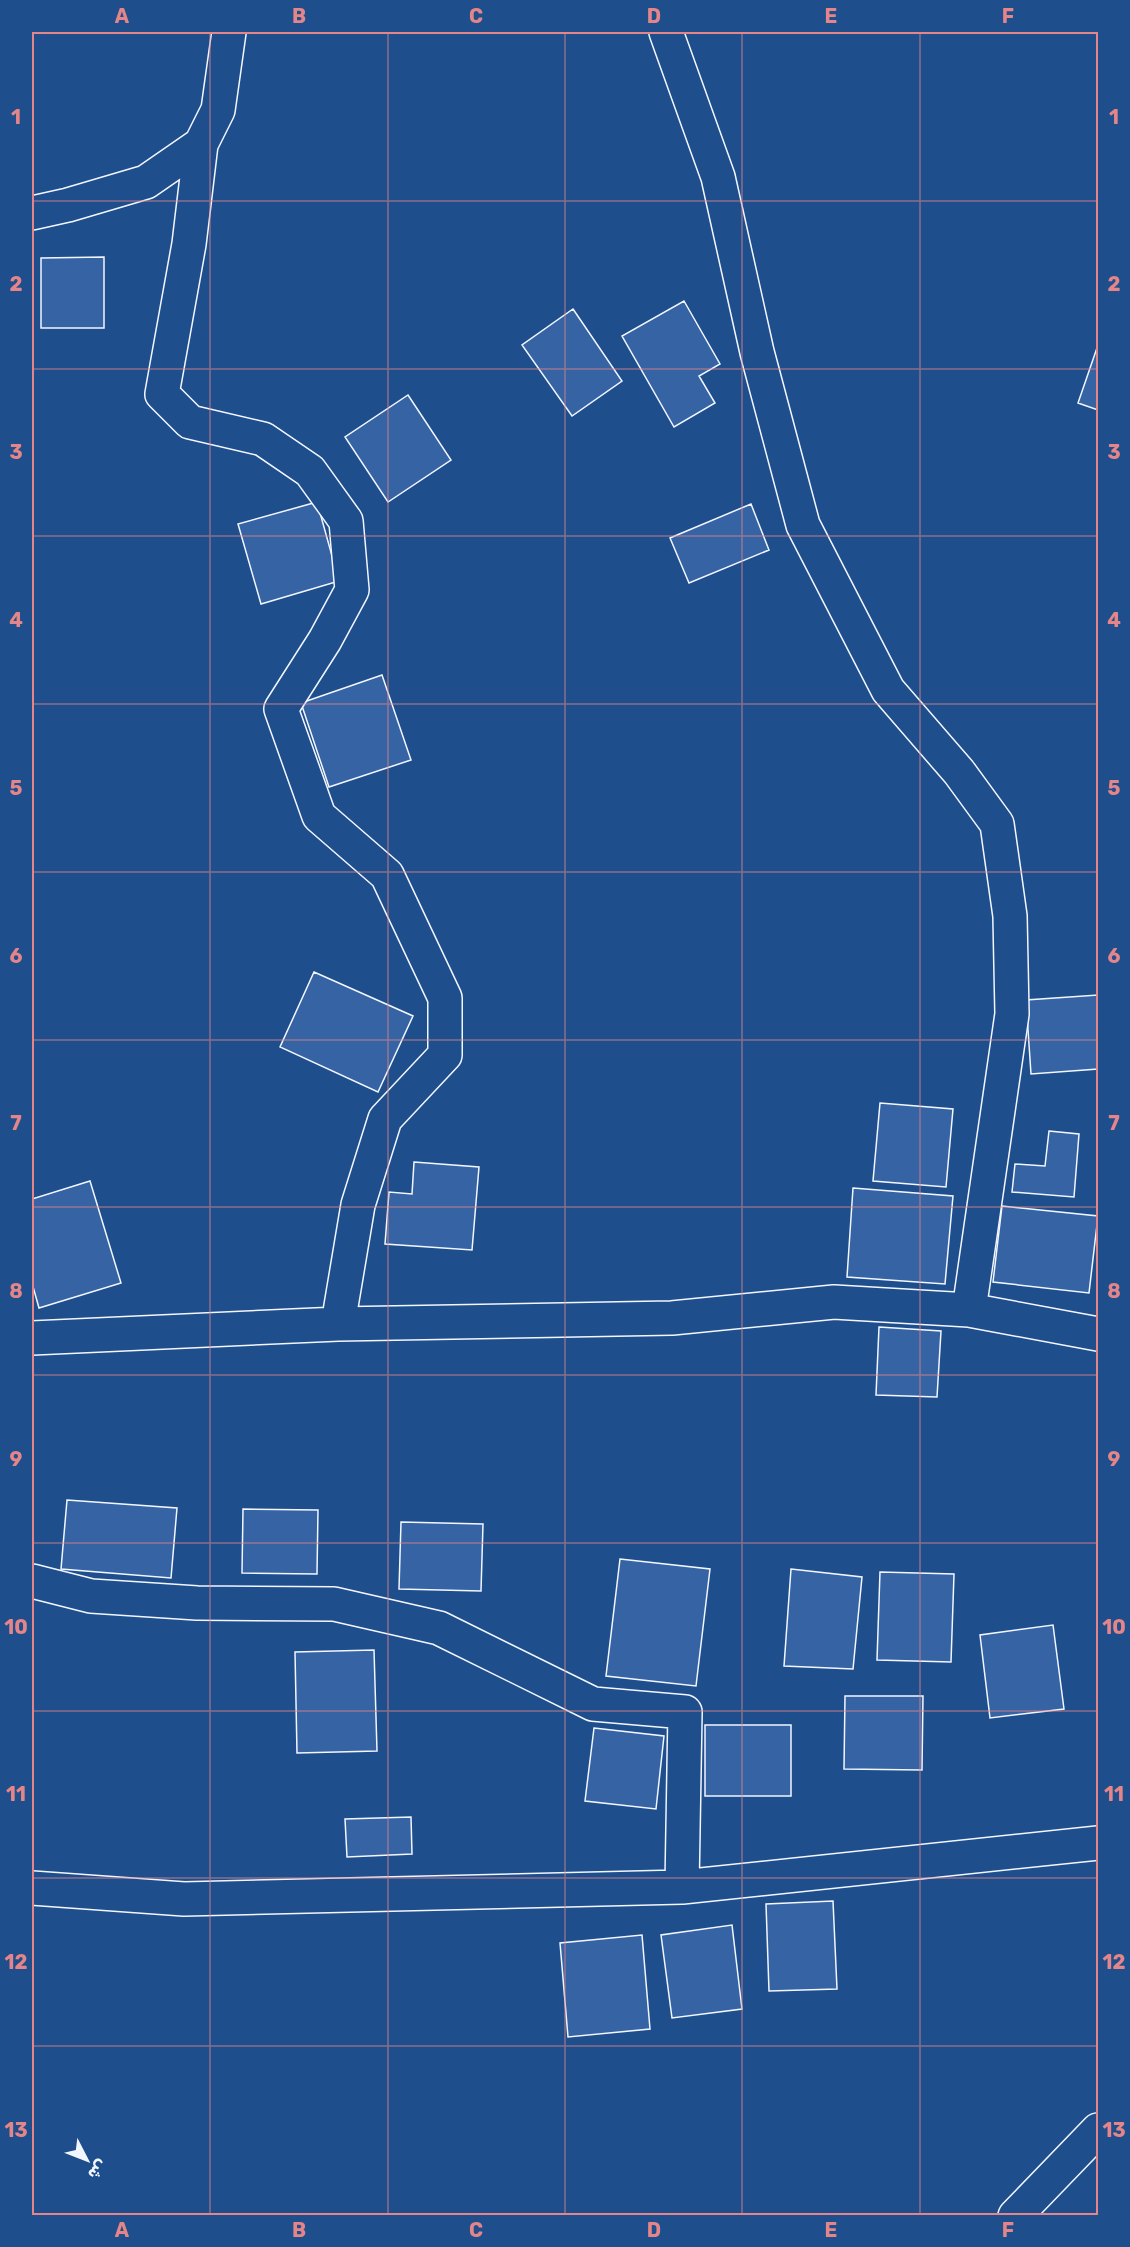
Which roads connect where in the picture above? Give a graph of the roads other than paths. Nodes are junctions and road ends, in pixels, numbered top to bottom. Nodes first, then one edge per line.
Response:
1 (229, 32) edge
2 (666, 32) edge
3 (201, 144) junction
4 (32, 213) edge
5 (969, 1310) junction
6 (338, 1324) junction
7 (1098, 1334) edge
8 (32, 1338) edge
9 (32, 1581) edge
10 (1098, 1843) edge
11 (682, 1887) junction
12 (32, 1888) edge
13 (1098, 2130) edge
14 (1015, 2216) edge

1 - 3 street
2 - 5 street
3 - 4 street
3 - 6 street
5 - 6 street
5 - 7 street
6 - 8 street
9 - 11 street
10 - 11 street
11 - 12 street
13 - 14 street

